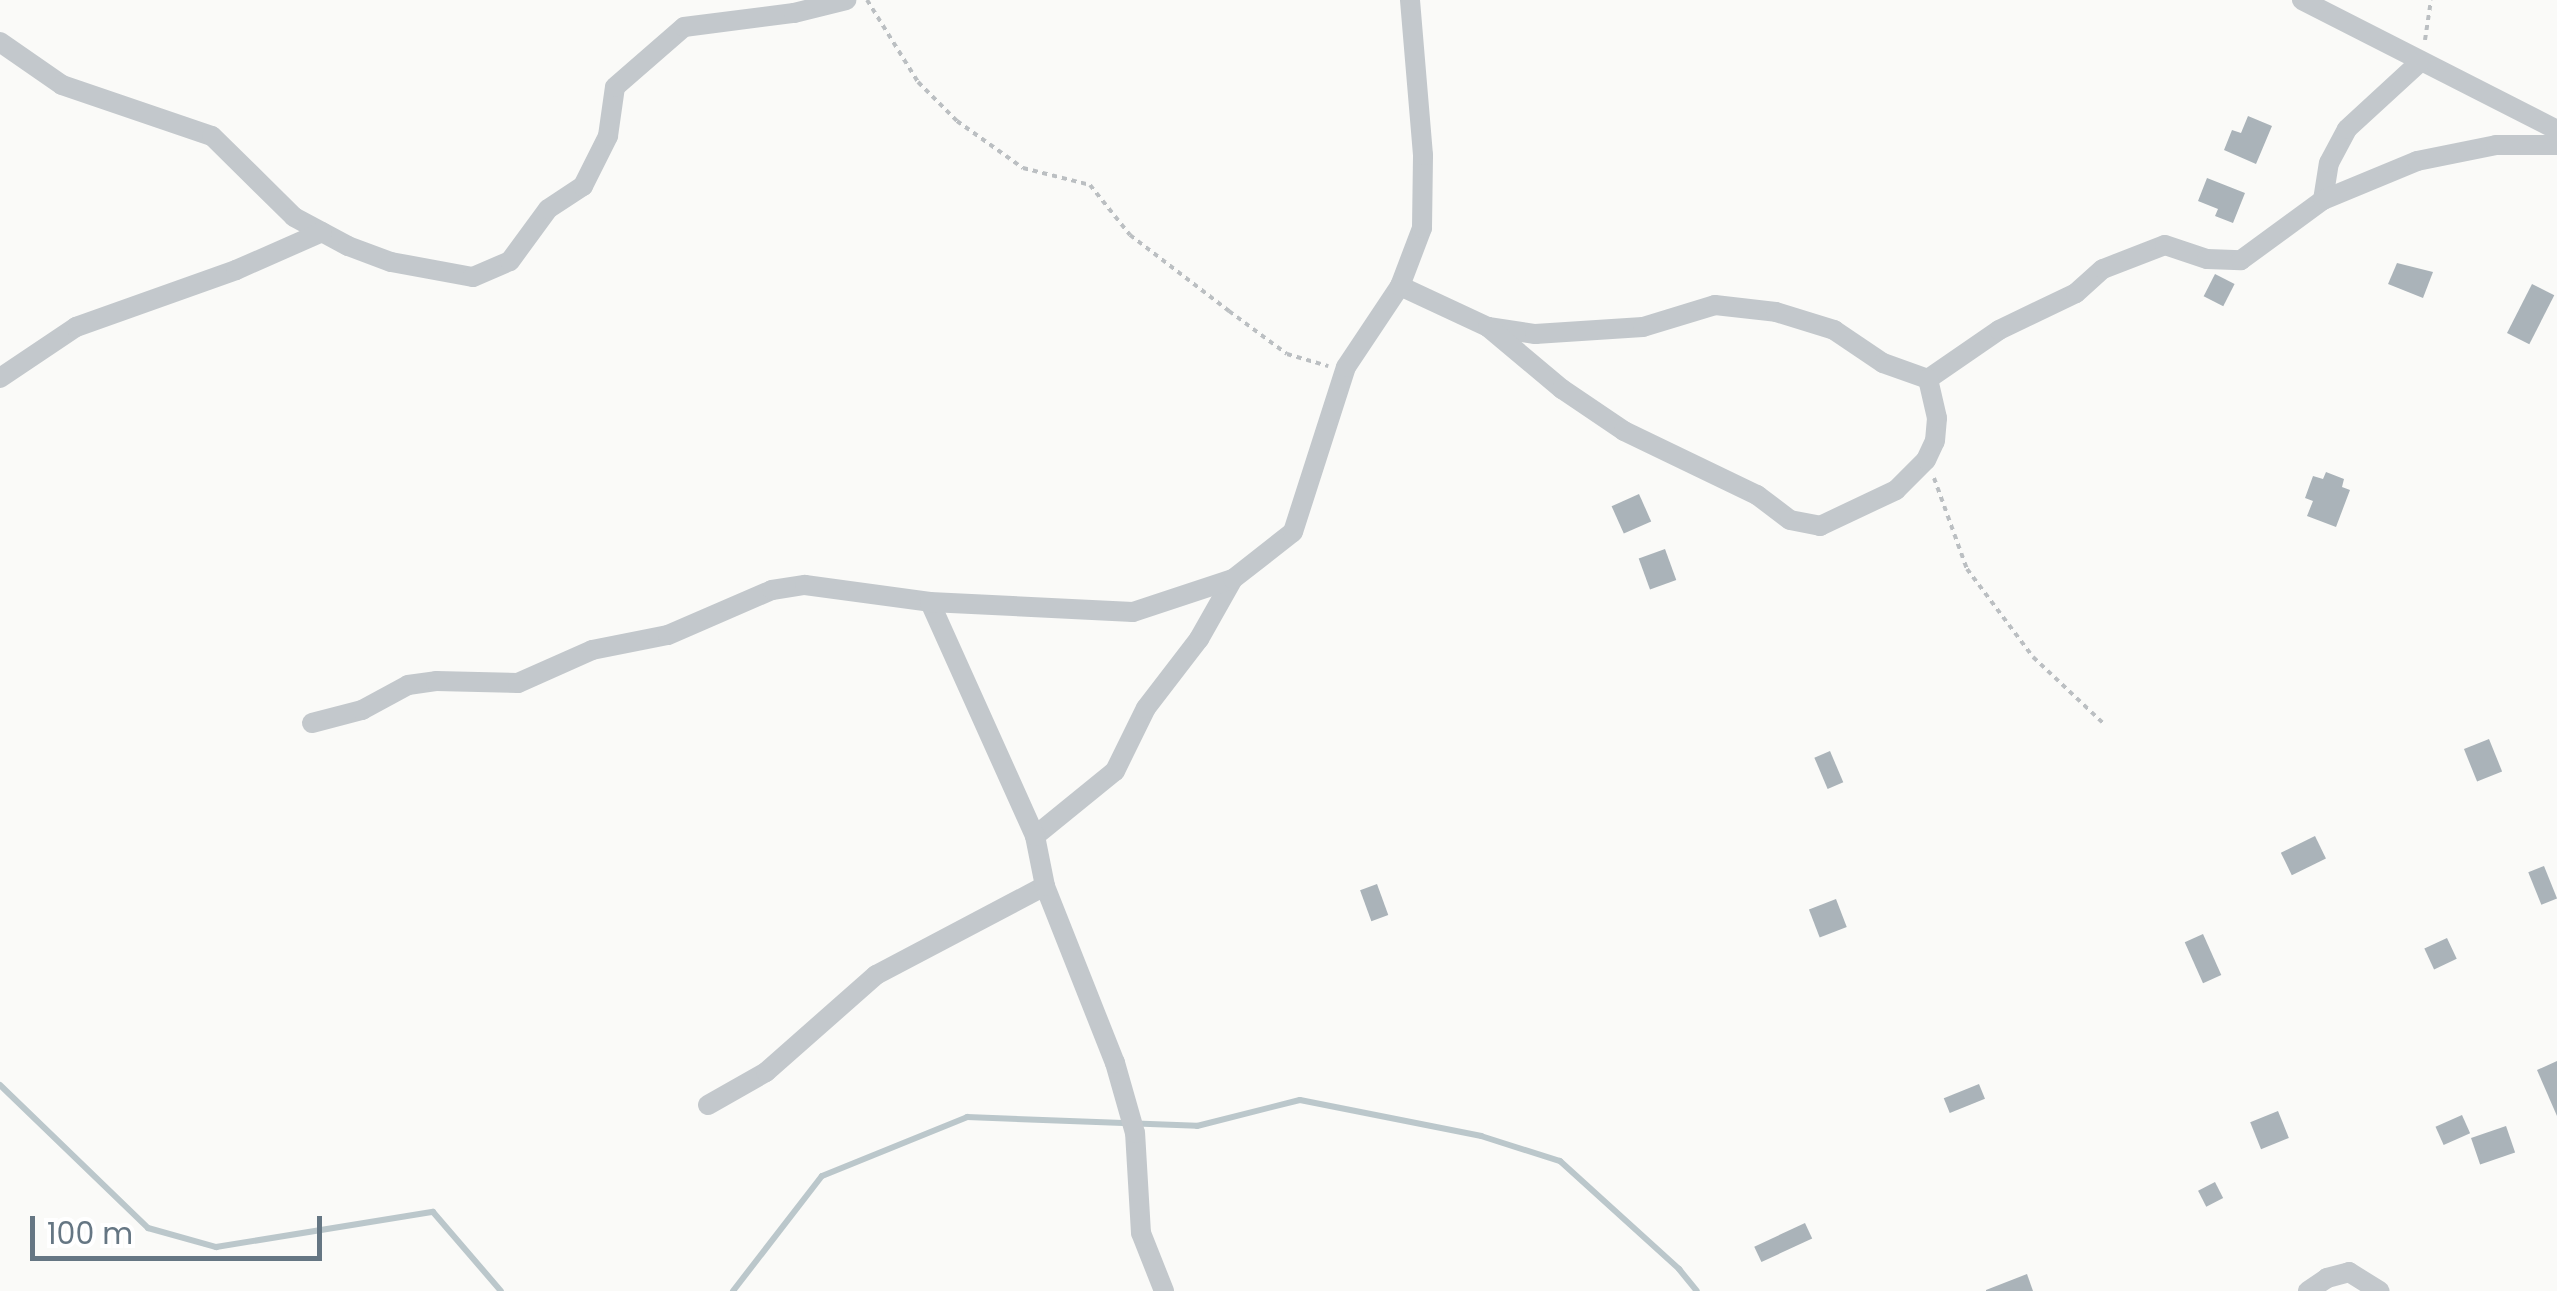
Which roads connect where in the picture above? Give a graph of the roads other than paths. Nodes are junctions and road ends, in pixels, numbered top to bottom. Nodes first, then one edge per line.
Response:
1 (846, 0) edge
2 (1410, 0) edge
3 (2302, 0) edge
4 (0, 42) edge
5 (2422, 62) junction
6 (2557, 130) edge
7 (2557, 145) edge
8 (2323, 200) junction
9 (322, 232) junction
10 (1400, 286) junction
11 (1488, 327) junction
12 (0, 378) edge
13 (1928, 379) junction
14 (1233, 579) junction
15 (930, 602) junction
16 (312, 723) dead end
17 (1035, 836) junction
18 (1045, 886) junction
19 (708, 1106) dead end
20 (1164, 1291) edge
21 (2308, 1291) edge
22 (2380, 1291) edge

1 - 9 street
2 - 10 street
3 - 5 street
4 - 9 street
5 - 6 street
5 - 8 street
7 - 8 street
8 - 13 street
9 - 12 street
10 - 11 street
10 - 14 street
11 - 13 street
11 - 13 street
14 - 15 street
14 - 17 street
15 - 16 street
15 - 17 street
17 - 18 street
18 - 19 street
18 - 20 street
21 - 22 street

